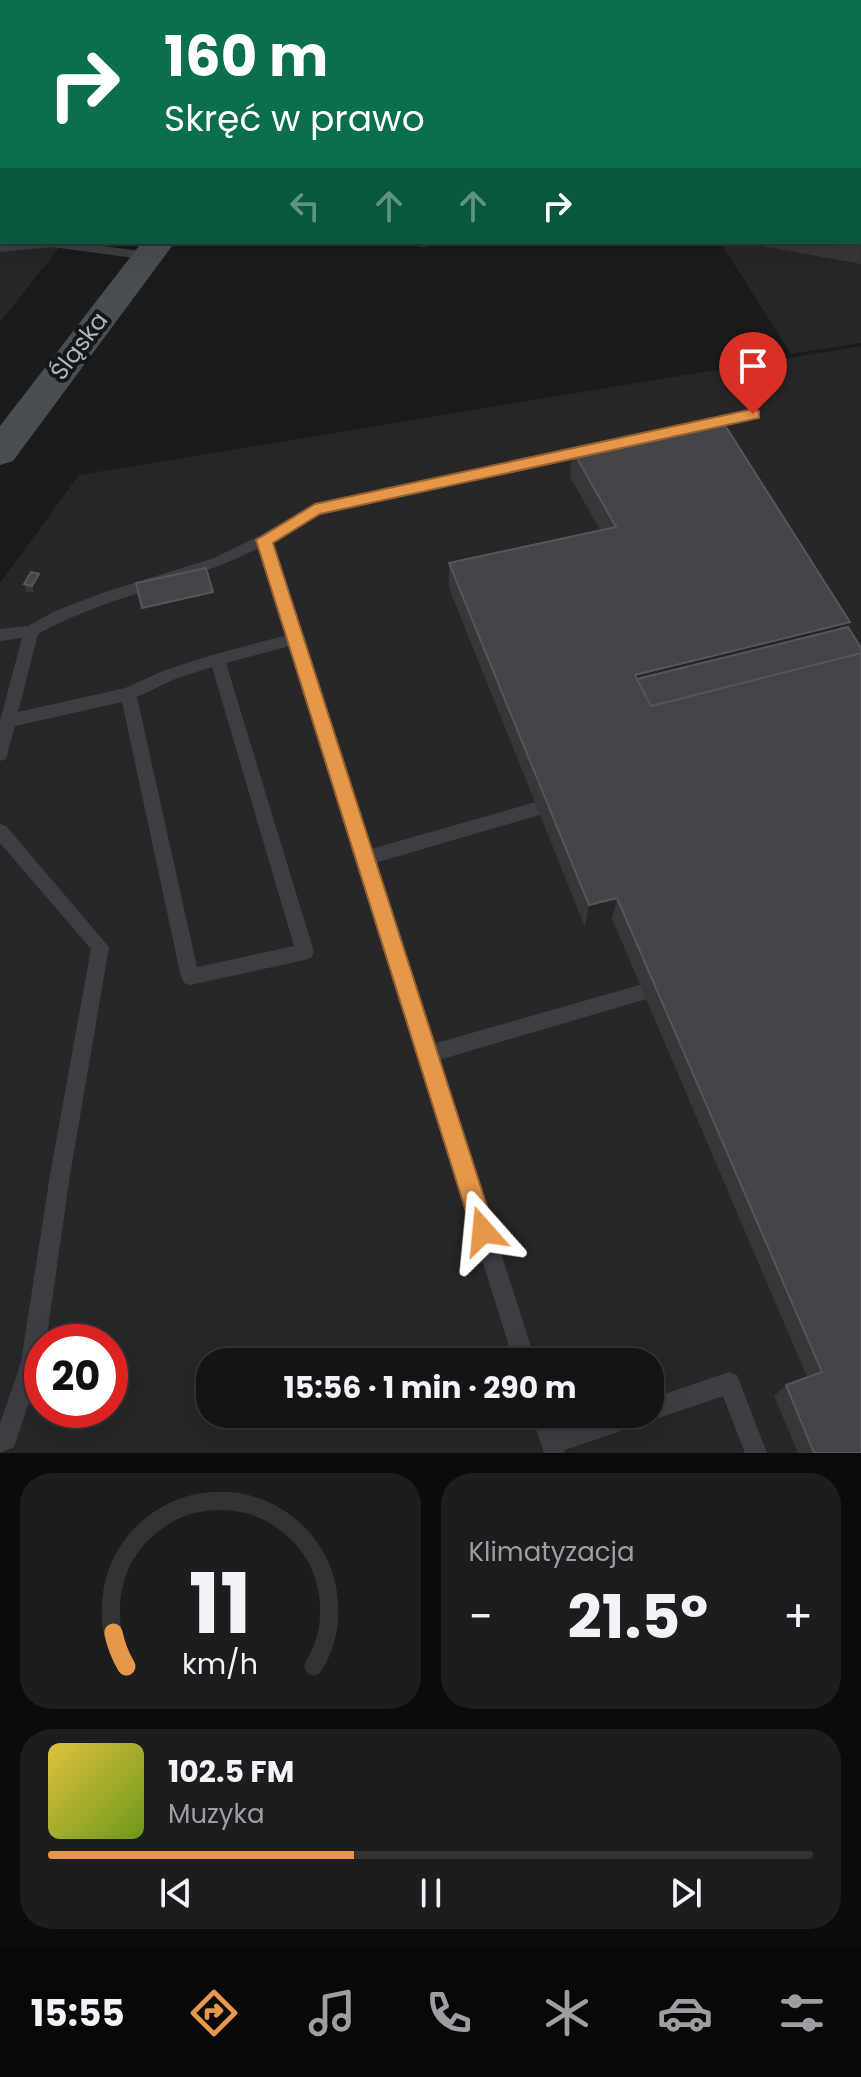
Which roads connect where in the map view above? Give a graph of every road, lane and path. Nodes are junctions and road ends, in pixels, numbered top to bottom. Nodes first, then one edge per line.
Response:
1 (42, 244) edge
2 (69, 244) edge
3 (0, 248) edge
4 (154, 249) edge
5 (753, 414) dead end
6 (693, 427) edge
7 (603, 446) edge
8 (0, 452) edge
9 (264, 540) junction
10 (31, 631) junction
11 (0, 635) edge
12 (296, 639) junction
13 (217, 659) junction
14 (128, 694) junction
15 (8, 721) junction
16 (0, 754) edge
17 (536, 809) edge
18 (0, 831) edge
19 (365, 858) junction
20 (643, 992) edge
21 (427, 1055) junction
22 (521, 1348) edge
23 (664, 1405) edge
24 (547, 1428) edge
25 (603, 1428) edge
26 (0, 1442) edge
27 (553, 1448) edge
28 (756, 1453) edge

1 - 3 lane
2 - 4 lane
4 - 8 street, Śląska
5 - 6 lane
7 - 9 lane
9 - 10 lane
9 - 12 lane
10 - 11 lane
10 - 15 lane
12 - 13 lane
12 - 19 lane
13 - 14 lane
13 - 14 lane
14 - 15 lane
15 - 16 lane
17 - 19 lane
18 - 26 lane
19 - 21 lane
20 - 21 lane
21 - 22 lane
23 - 28 lane
24 - 27 lane
25 - 27 lane

